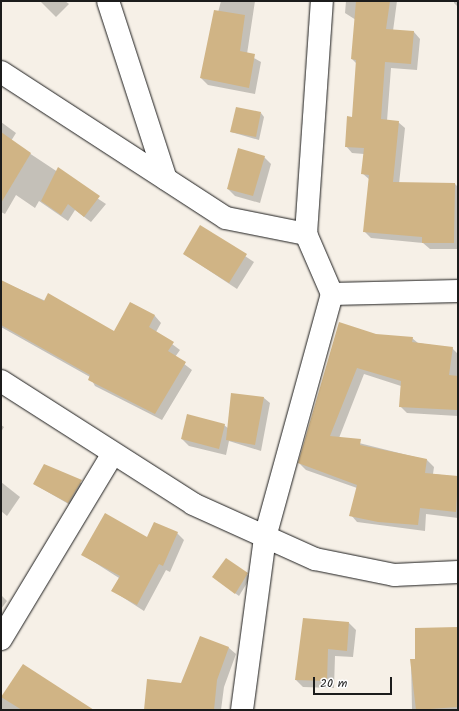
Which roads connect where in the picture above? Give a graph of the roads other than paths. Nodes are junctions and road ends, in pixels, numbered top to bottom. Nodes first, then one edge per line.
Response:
1 (108, 1) edge
2 (322, 1) edge
3 (1, 72) edge
4 (166, 179) junction
5 (306, 234) junction
6 (458, 291) edge
7 (332, 294) junction
8 (1, 381) edge
9 (112, 455) junction
10 (265, 536) junction
11 (458, 572) edge
12 (1, 639) edge
13 (242, 710) edge

1 - 4 street
2 - 5 street
3 - 4 street
4 - 5 street
5 - 7 street
6 - 7 street
7 - 10 street
8 - 9 street
9 - 10 street
9 - 12 street
10 - 11 street
10 - 13 street

